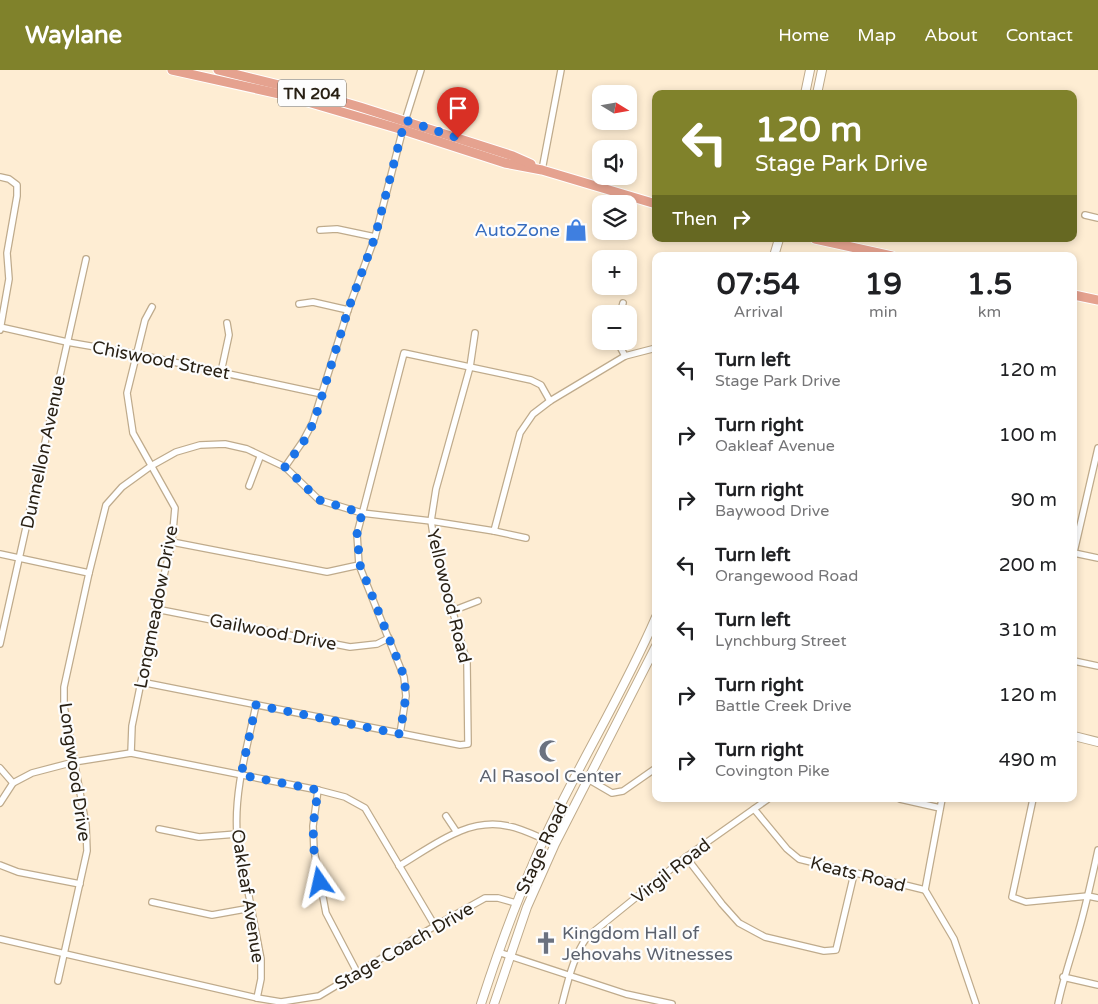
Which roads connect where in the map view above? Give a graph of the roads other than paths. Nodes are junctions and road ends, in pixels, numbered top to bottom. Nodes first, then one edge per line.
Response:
1 (172, 70) edge
2 (218, 70) edge
3 (421, 70) edge
4 (562, 70) edge
5 (810, 70) edge
6 (822, 70) edge
7 (806, 90) edge
8 (818, 90) edge
9 (405, 120) junction
10 (403, 130) junction
11 (542, 170) junction
12 (0, 177) edge
13 (652, 203) edge
14 (1085, 215) dead end
15 (1098, 218) edge
16 (320, 230) dead end
17 (375, 237) junction
18 (829, 242) edge
19 (874, 252) edge
20 (86, 259) dead end
21 (1077, 296) edge
22 (1098, 300) edge
23 (299, 304) dead end
24 (152, 307) dead end
25 (348, 310) junction
26 (227, 323) dead end
27 (0, 328) edge
28 (474, 333) dead end
29 (67, 342) junction
30 (652, 349) edge
31 (622, 350) edge
32 (136, 354) junction
33 (625, 356) junction
34 (470, 367) junction
35 (221, 372) junction
36 (322, 394) junction
37 (550, 401) junction
38 (1098, 448) edge
39 (260, 457) junction
40 (151, 466) junction
41 (285, 467) junction
42 (249, 486) dead end
43 (362, 513) junction
44 (431, 520) junction
45 (494, 531) junction
46 (526, 538) dead end
47 (1077, 540) edge
48 (172, 542) junction
49 (0, 554) edge
50 (1077, 554) edge
51 (19, 558) junction
52 (1098, 558) edge
53 (360, 565) junction
54 (89, 573) junction
55 (478, 601) dead end
56 (156, 609) junction
57 (452, 611) junction
58 (652, 627) edge
59 (389, 638) junction
60 (646, 641) junction
61 (0, 644) edge
62 (652, 645) edge
63 (652, 655) edge
64 (1077, 662) edge
65 (1098, 666) edge
66 (141, 682) junction
67 (256, 705) junction
68 (400, 734) junction
69 (1077, 737) edge
70 (1098, 742) edge
71 (131, 753) junction
72 (74, 762) junction
73 (0, 768) edge
74 (652, 771) edge
75 (241, 775) junction
76 (588, 779) junction
77 (13, 783) junction
78 (318, 790) junction
79 (764, 802) edge
80 (913, 802) edge
81 (941, 802) edge
82 (1032, 802) edge
83 (0, 803) edge
84 (940, 808) junction
85 (754, 809) junction
86 (446, 816) dead end
87 (159, 829) dead end
88 (456, 832) junction
89 (237, 834) junction
90 (544, 839) junction
91 (555, 844) junction
92 (1098, 850) edge
93 (686, 857) junction
94 (0, 865) edge
95 (399, 866) junction
96 (854, 874) junction
97 (80, 884) junction
98 (925, 890) junction
99 (1088, 896) junction
100 (1098, 898) edge
101 (152, 902) dead end
102 (516, 904) junction
103 (251, 908) junction
104 (435, 926) junction
105 (0, 939) edge
106 (498, 952) junction
107 (64, 954) junction
108 (509, 956) junction
109 (357, 972) junction
110 (569, 976) junction
111 (1064, 977) junction
112 (58, 981) dead end
113 (1098, 984) edge
114 (257, 998) junction
115 (481, 1004) edge
116 (494, 1004) edge
117 (562, 1004) edge
118 (672, 1004) edge
119 (976, 1004) edge
120 (1058, 1004) edge

1 - 10 main road, TN 204
2 - 9 main road, TN 204
3 - 9 street
4 - 11 street
5 - 7 main road
6 - 8 main road
9 - 10 street
9 - 11 main road, TN 204
10 - 11 main road, TN 204
10 - 17 street
11 - 13 main road, TN 204
12 - 27 street
14 - 15 street
16 - 17 street
17 - 25 street
18 - 19 main road
20 - 29 street, Dunnellon Avenue
21 - 22 main road
23 - 25 street
24 - 32 street, Longmeadow Drive
25 - 36 street
26 - 35 street
27 - 29 street, Chiswood Street
28 - 34 street, Yellowood Road
29 - 32 street, Chiswood Street
29 - 51 street, Dunnellon Avenue
30 - 33 street
31 - 33 street
32 - 35 street, Chiswood Street
32 - 40 street, Longmeadow Drive
33 - 37 street
34 - 37 street
34 - 43 street
34 - 44 street, Yellowood Road
35 - 36 street, Chiswood Street
36 - 41 street
37 - 45 street
38 - 47 street
39 - 40 street, Longwood Drive
39 - 41 street, Longwood Drive
39 - 42 street
40 - 48 street, Longmeadow Drive
40 - 54 street, Longwood Drive
41 - 43 street
43 - 44 street
43 - 53 street
44 - 45 street
44 - 57 street, Yellowood Road
45 - 46 street
48 - 53 street
48 - 56 street, Longmeadow Drive
49 - 51 street
50 - 52 street
51 - 54 street
51 - 61 street, Dunnellon Avenue
53 - 59 street
54 - 72 street, Longwood Drive
55 - 57 street
56 - 59 street, Gailwood Drive
56 - 66 street, Longmeadow Drive
57 - 68 street, Yellowood Road
58 - 60 main road, Stage Road
59 - 68 street
60 - 62 main road
60 - 90 main road, Stage Road
63 - 76 main road, Stage Road
64 - 65 street
66 - 67 street
66 - 71 street, Longmeadow Drive
67 - 68 street
67 - 75 street, Oakleaf Avenue
69 - 70 main road
71 - 72 street
71 - 75 street
72 - 77 street
72 - 97 street, Longwood Drive
73 - 77 street
74 - 76 street
75 - 78 street
75 - 89 street, Oakleaf Avenue
76 - 91 main road, Stage Road
77 - 83 street
78 - 95 street
78 - 109 street
79 - 85 street, Virgil Road
80 - 84 street
81 - 84 street
82 - 99 street
84 - 98 street
85 - 93 street, Virgil Road
85 - 96 street, Keats Road
86 - 88 street
87 - 89 street
88 - 90 street
88 - 95 street
89 - 103 street, Oakleaf Avenue
90 - 91 street
90 - 102 main road, Stage Road
91 - 108 main road, Stage Road
92 - 99 street
93 - 96 street
93 - 110 street, Virgil Road
94 - 97 street
95 - 104 street
96 - 98 street, Keats Road
97 - 107 street, Longwood Drive
98 - 119 street
99 - 100 street
99 - 111 street
101 - 103 street
102 - 104 street, Stage Coach Drive
102 - 106 main road, Stage Road
103 - 114 street, Oakleaf Avenue
104 - 109 street, Stage Coach Drive
105 - 107 street, Stage Coach Drive
106 - 108 street
106 - 115 main road, Stage Road
107 - 112 street, Longwood Drive
107 - 114 street, Stage Coach Drive
108 - 110 street
108 - 116 main road, Stage Road
109 - 114 street, Stage Coach Drive
110 - 117 street, Virgil Road
110 - 118 street
111 - 113 street
111 - 120 street

